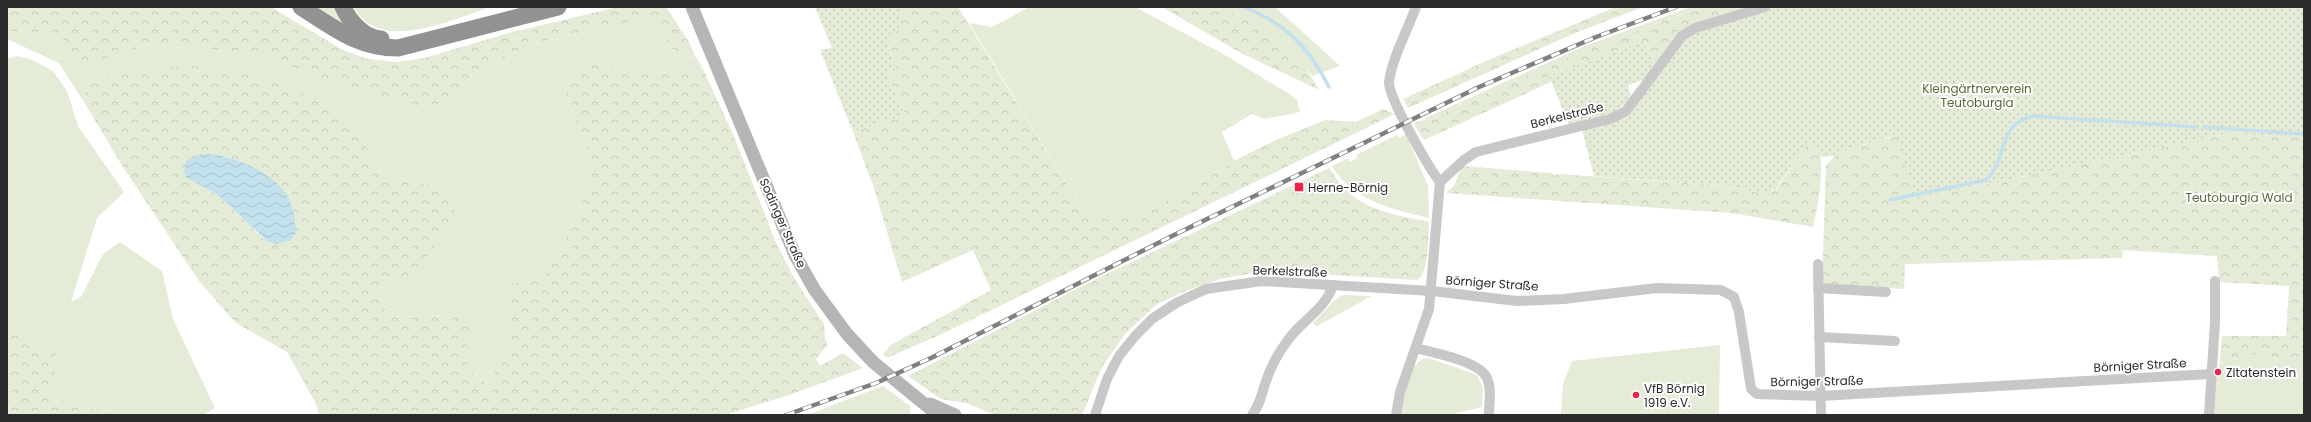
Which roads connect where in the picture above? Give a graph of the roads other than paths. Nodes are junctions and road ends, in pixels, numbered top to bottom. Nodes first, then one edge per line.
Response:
1 (301, 7) edge
2 (343, 7) edge
3 (522, 7) edge
4 (558, 7) edge
5 (692, 7) edge
6 (1416, 7) edge
7 (1765, 7) edge
8 (1440, 182) junction
9 (1818, 264) dead end
10 (2215, 281) dead end
11 (1333, 285) junction
12 (1818, 288) junction
13 (1432, 292) junction
14 (1886, 292) dead end
15 (1819, 336) junction
16 (1895, 341) dead end
17 (1416, 348) junction
18 (2211, 374) junction
19 (1820, 396) junction
20 (926, 404) junction
21 (938, 415) edge
22 (955, 415) edge
23 (1095, 415) edge
24 (1252, 415) edge
25 (1396, 415) edge
26 (1489, 415) edge
27 (1821, 415) edge
28 (2209, 415) edge

1 - 4 highway
2 - 3 highway
5 - 20 main road, Sodinger Straße
6 - 8 street
7 - 8 street, Berkelstraße
8 - 13 street
9 - 12 street
10 - 18 street
11 - 13 street, Berkelstraße
11 - 23 street, Berkelstraße
11 - 24 street, Berkelstraße
12 - 14 street
12 - 15 street
13 - 17 street
13 - 19 street, Börniger Straße
15 - 16 street
15 - 19 street
17 - 25 street
17 - 26 street
18 - 19 street, Börniger Straße
18 - 28 street
19 - 27 street
20 - 21 main road, Sodinger Straße
20 - 22 main road, Sodinger Straße

